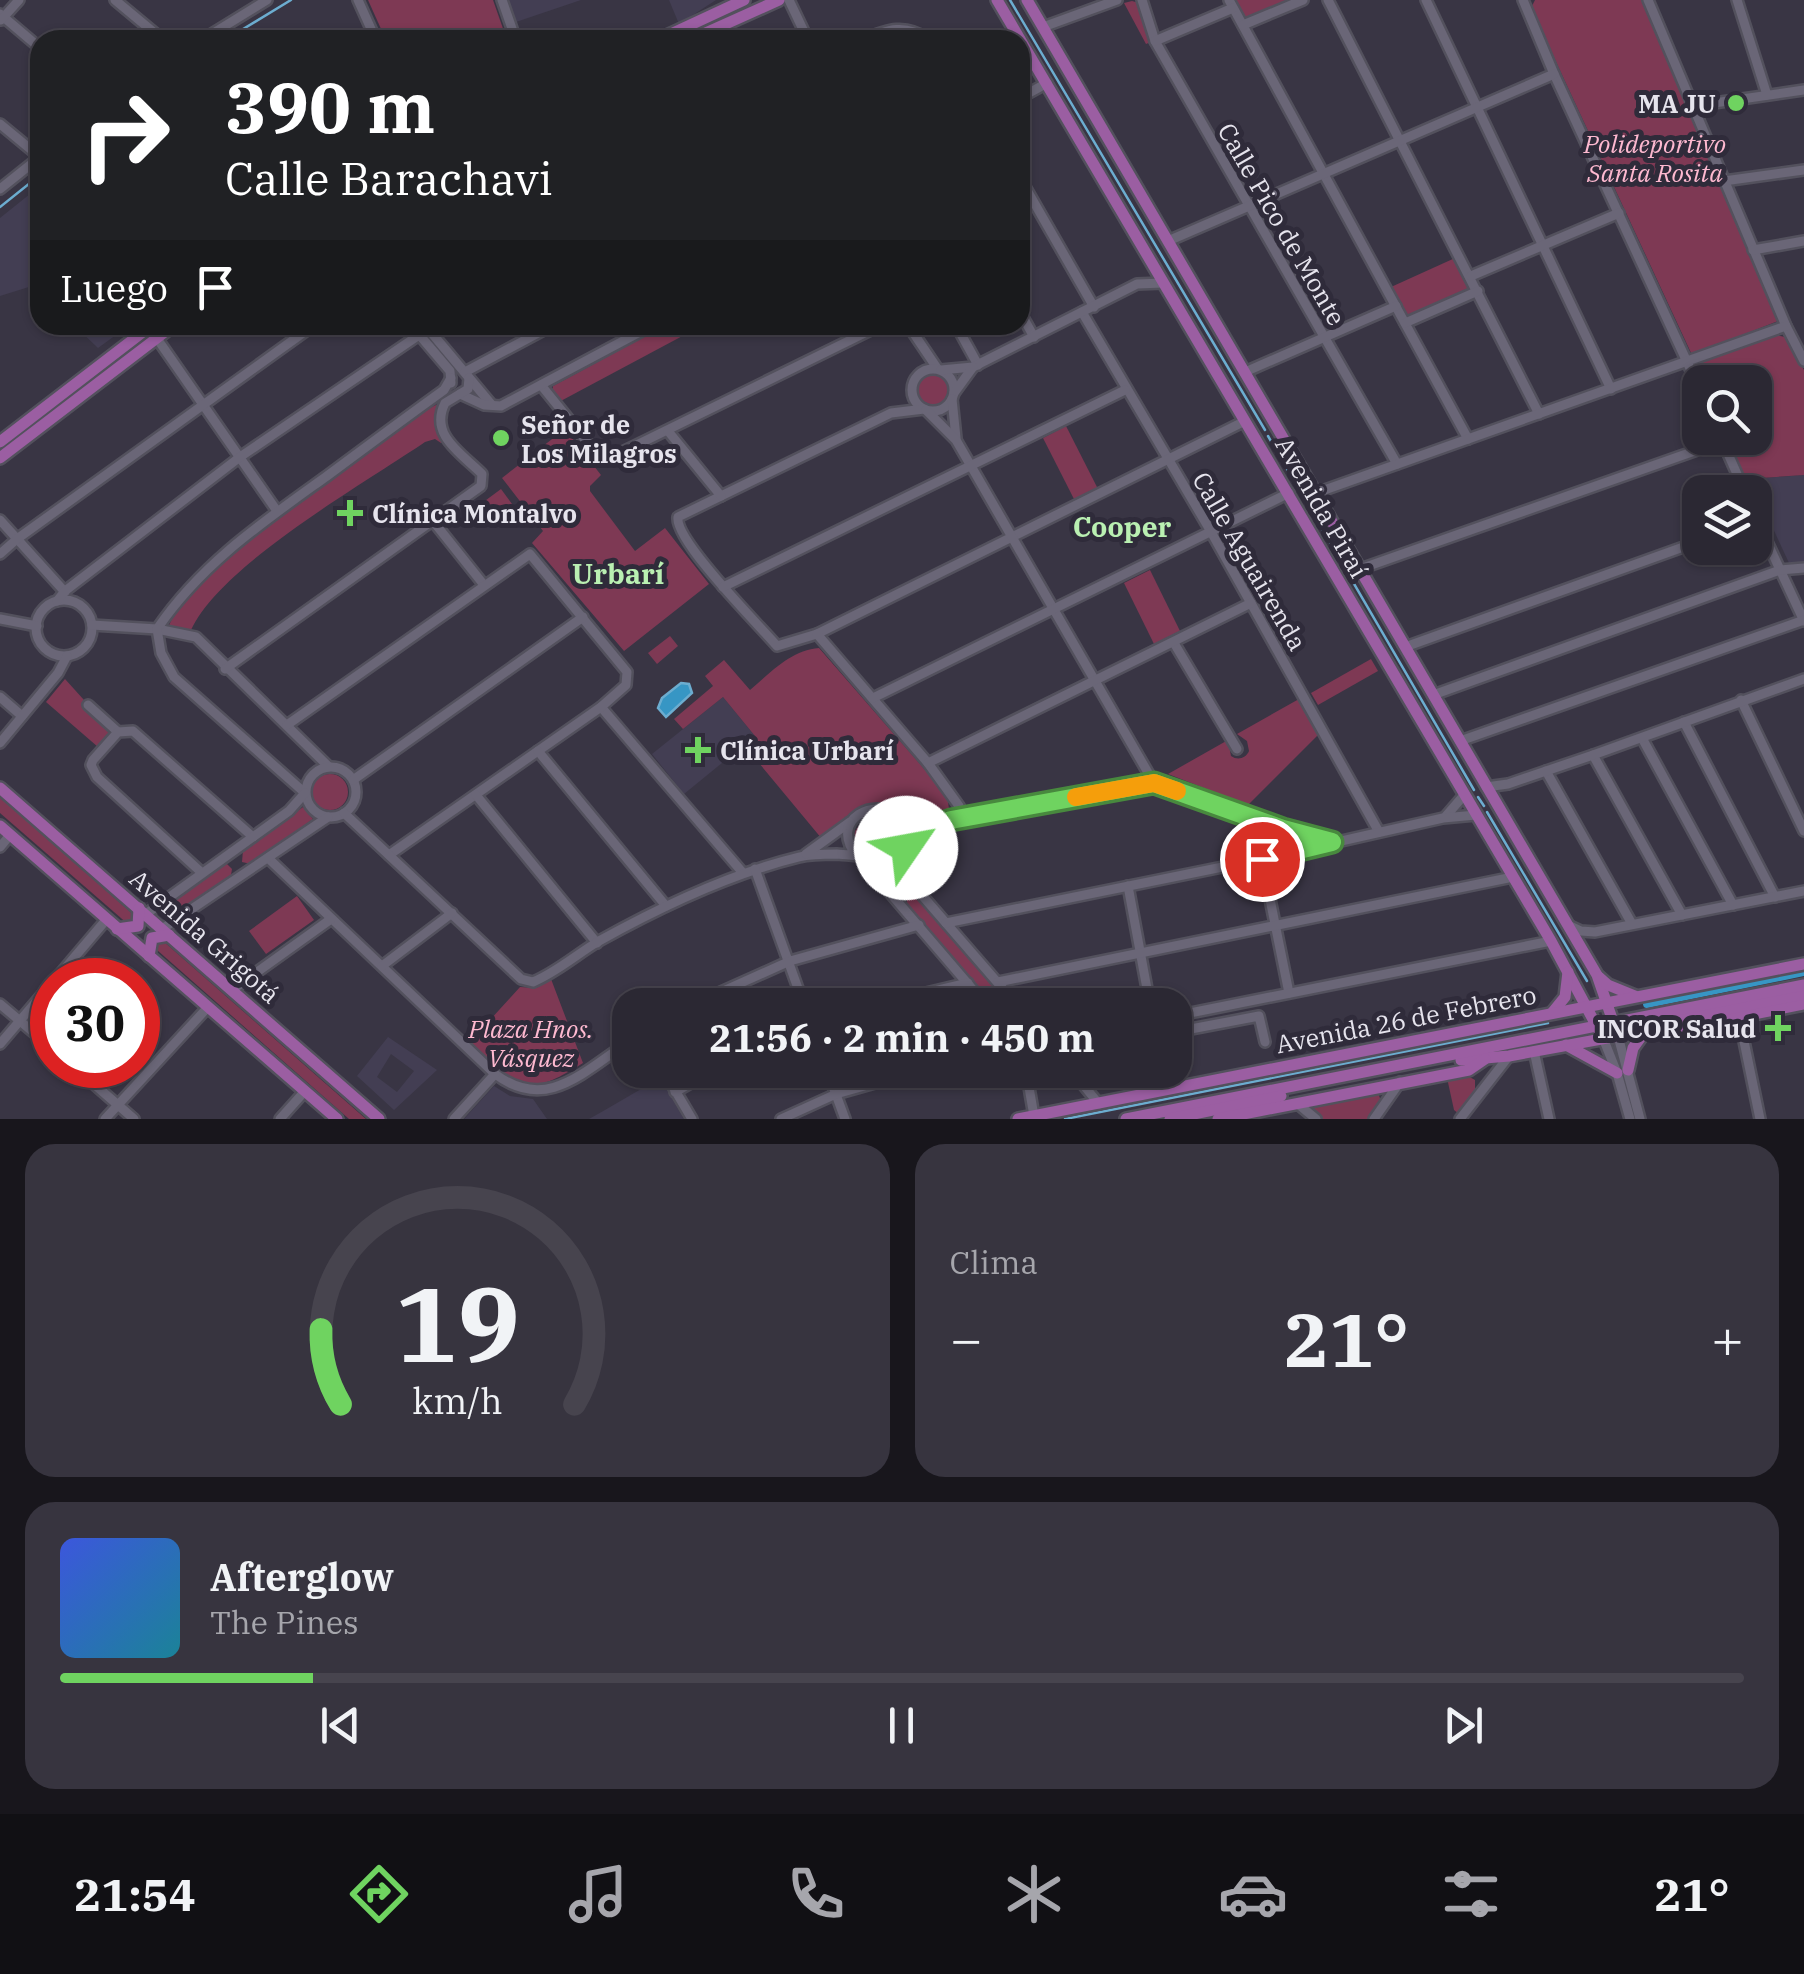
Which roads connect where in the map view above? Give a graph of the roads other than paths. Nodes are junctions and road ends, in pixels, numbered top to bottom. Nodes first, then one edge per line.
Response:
1 (19, 0) edge
2 (116, 0) edge
3 (267, 0) edge
4 (358, 0) edge
5 (502, 0) edge
6 (744, 0) edge
7 (779, 0) edge
8 (790, 0) edge
9 (997, 0) edge
10 (1027, 0) edge
11 (1117, 0) edge
12 (1142, 0) edge
13 (1303, 0) edge
14 (1328, 0) edge
15 (1426, 0) edge
16 (1524, 0) edge
17 (1648, 0) edge
18 (1738, 0) edge
19 (249, 4) edge
20 (1231, 4) edge
21 (1, 18) edge
22 (1242, 25) junction
23 (1043, 27) junction
24 (151, 30) edge
25 (215, 30) edge
26 (372, 30) edge
27 (512, 30) edge
28 (680, 30) edge
29 (712, 30) edge
30 (804, 30) edge
31 (1015, 30) edge
32 (30, 40) edge
33 (1156, 41) junction
34 (1030, 56) edge
35 (1554, 74) junction
36 (1046, 83) junction
37 (1804, 90) edge
38 (1030, 92) edge
39 (1767, 95) junction
40 (1693, 106) junction
41 (1477, 108) junction
42 (0, 124) edge
43 (1399, 140) junction
44 (30, 149) edge
45 (30, 165) edge
46 (1804, 170) edge
47 (1325, 173) junction
48 (1724, 182) junction
49 (1134, 188) junction
50 (0, 189) edge
51 (1030, 195) edge
52 (1119, 201) junction
53 (1247, 206) junction
54 (1618, 212) junction
55 (1168, 241) junction
56 (1804, 241) edge
57 (1542, 245) junction
58 (1753, 250) junction
59 (1152, 262) junction
60 (1471, 276) junction
61 (1163, 283) junction
62 (1137, 284) junction
63 (1478, 291) junction
64 (1094, 306) junction
65 (1396, 306) junction
66 (1082, 312) junction
67 (1405, 324) junction
68 (1786, 326) junction
69 (1030, 330) edge
70 (138, 335) joint
71 (150, 335) edge
72 (157, 335) edge
73 (300, 335) edge
74 (416, 335) edge
75 (430, 335) edge
76 (432, 335) edge
77 (537, 335) edge
78 (634, 335) edge
79 (861, 335) edge
80 (914, 335) edge
81 (961, 335) edge
82 (1034, 337) junction
83 (1324, 338) junction
84 (920, 346) junction
85 (1687, 360) junction
86 (1804, 361) edge
87 (1689, 365) edge
88 (975, 366) junction
89 (113, 369) junction
90 (940, 370) junction
91 (1246, 372) junction
92 (467, 375) junction
93 (451, 378) junction
94 (914, 382) junction
95 (541, 384) junction
96 (1611, 389) junction
97 (1125, 390) junction
98 (457, 393) junction
99 (953, 395) junction
100 (54, 398) junction
101 (434, 398) junction
102 (203, 403) junction
103 (445, 403) junction
104 (493, 406) junction
105 (925, 409) junction
106 (892, 413) junction
107 (1539, 414) junction
108 (1245, 421) junction
109 (34, 430) junction
110 (668, 431) junction
111 (1267, 435) junction
112 (956, 440) junction
113 (1468, 440) junction
114 (0, 442) edge
115 (1682, 453) edge
116 (240, 457) junction
117 (0, 458) edge
118 (1168, 460) junction
119 (1397, 464) junction
120 (971, 465) junction
121 (1289, 493) junction
122 (1316, 493) junction
123 (721, 496) junction
124 (277, 511) junction
125 (0, 520) edge
126 (434, 521) junction
127 (1210, 530) junction
128 (1012, 537) junction
129 (17, 539) junction
130 (1682, 547) edge
131 (1772, 553) edge
132 (0, 554) edge
133 (1804, 568) edge
134 (1360, 569) junction
135 (1780, 570) junction
136 (484, 585) junction
137 (724, 587) junction
138 (64, 591) junction
139 (57, 601) junction
140 (74, 602) junction
141 (1251, 603) junction
142 (1054, 607) junction
143 (584, 617) junction
144 (0, 619) edge
145 (1804, 621) edge
146 (92, 624) junction
147 (37, 626) junction
148 (158, 629) junction
149 (816, 634) junction
150 (1174, 643) junction
151 (1405, 646) junction
152 (67, 656) junction
153 (225, 669) junction
154 (1804, 679) edge
155 (1095, 680) junction
156 (1433, 695) junction
157 (0, 697) edge
158 (873, 698) junction
159 (1741, 700) junction
160 (88, 704) dead end
161 (601, 707) junction
162 (22, 716) junction
163 (1684, 722) junction
164 (287, 725) junction
165 (118, 732) junction
166 (1642, 738) junction
167 (1460, 741) junction
168 (0, 742) edge
169 (1236, 749) dead end
170 (538, 751) junction
171 (1593, 755) junction
172 (928, 763) junction
173 (328, 766) junction
174 (1546, 771) junction
175 (354, 780) junction
176 (1484, 782) junction
177 (1154, 783) junction
178 (1508, 784) junction
179 (0, 788) edge
180 (1463, 791) junction
181 (305, 793) junction
182 (476, 795) junction
183 (1497, 806) junction
184 (894, 811) junction
185 (344, 814) junction
186 (328, 817) junction
187 (964, 817) junction
188 (1444, 818) junction
189 (951, 820) junction
190 (1254, 820) junction
191 (1479, 820) junction
192 (850, 822) junction
193 (1804, 830) edge
194 (5, 831) edge
195 (1379, 832) junction
196 (253, 838) junction
197 (1332, 842) junction
198 (907, 846) junction
199 (0, 847) edge
200 (229, 855) junction
201 (389, 855) junction
202 (804, 856) junction
203 (858, 856) junction
204 (268, 858) junction
205 (1262, 859) junction
206 (754, 869) junction
207 (743, 873) junction
208 (202, 874) junction
209 (244, 874) junction
210 (1513, 877) junction
211 (1128, 886) junction
212 (1804, 891) edge
213 (920, 893) junction
214 (1776, 897) junction
215 (162, 902) junction
216 (902, 904) junction
217 (1733, 905) junction
218 (666, 906) junction
219 (142, 911) junction
220 (452, 913) junction
221 (1682, 915) junction
222 (331, 919) junction
223 (106, 920) junction
224 (177, 920) junction
225 (946, 922) junction
226 (1275, 924) junction
227 (1632, 924) junction
228 (919, 925) junction
229 (1568, 926) junction
230 (117, 929) junction
231 (132, 929) junction
232 (148, 929) junction
233 (166, 932) junction
234 (1595, 932) junction
235 (1551, 941) junction
236 (597, 942) junction
237 (150, 950) junction
238 (1140, 952) junction
239 (1584, 952) junction
240 (74, 958) edge
241 (790, 960) junction
242 (1804, 964) edge
243 (382, 966) junction
244 (1568, 972) junction
245 (1597, 975) junction
246 (998, 982) junction
247 (968, 984) junction
248 (1804, 985) edge
249 (729, 988) edge
250 (799, 988) edge
251 (950, 988) edge
252 (971, 988) edge
253 (1003, 988) edge
254 (1147, 988) edge
255 (232, 990) junction
256 (1289, 994) junction
257 (1804, 994) edge
258 (1639, 997) junction
259 (1608, 1002) junction
260 (0, 1004) edge
261 (1804, 1004) edge
262 (1587, 1006) junction
263 (208, 1008) junction
264 (30, 1009) edge
265 (1192, 1013) edge
266 (1552, 1013) junction
267 (1740, 1017) junction
268 (20, 1020) junction
269 (1614, 1022) junction
270 (1598, 1025) junction
271 (30, 1029) edge
272 (1192, 1029) edge
273 (1650, 1029) junction
274 (1618, 1036) junction
275 (1603, 1038) junction
276 (1264, 1042) dead end
277 (0, 1044) edge
278 (1566, 1046) junction
279 (1534, 1051) junction
280 (612, 1053) edge
281 (1509, 1056) junction
282 (1485, 1059) junction
283 (1622, 1071) junction
284 (494, 1074) junction
285 (1352, 1082) junction
286 (1400, 1082) junction
287 (1383, 1086) junction
288 (98, 1088) edge
289 (673, 1088) edge
290 (682, 1088) edge
291 (834, 1088) edge
292 (857, 1088) edge
293 (1029, 1088) edge
294 (1086, 1088) edge
295 (305, 1092) junction
296 (675, 1092) junction
297 (836, 1094) junction
298 (1100, 1104) junction
299 (1298, 1104) junction
300 (118, 1105) junction
301 (1034, 1116) junction
302 (1461, 1118) edge
303 (106, 1119) edge
304 (134, 1119) edge
305 (280, 1119) edge
306 (337, 1119) edge
307 (379, 1119) edge
308 (454, 1119) edge
309 (692, 1119) edge
310 (781, 1119) edge
311 (845, 1119) edge
312 (1018, 1119) edge
313 (1126, 1119) edge
314 (1170, 1119) edge
315 (1218, 1119) edge
316 (1316, 1119) edge
317 (1374, 1119) edge
318 (1549, 1119) edge
319 (1630, 1119) edge
320 (1640, 1119) edge
321 (1760, 1119) edge

1 - 21 street
2 - 24 street
3 - 19 street
4 - 26 street
5 - 27 street
6 - 28 main road
7 - 29 main road
8 - 30 street
9 - 31 main road, Avenida Piraí
10 - 23 main road, Avenida Piraí
11 - 23 street
12 - 33 street, Calle Pico de Monte
13 - 22 street
14 - 43 street
15 - 41 street
16 - 35 street
17 - 40 street
18 - 39 street
19 - 25 street
20 - 22 street
20 - 33 street
21 - 32 street
22 - 47 street
23 - 49 main road, Avenida Piraí
33 - 53 street, Calle Pico de Monte
34 - 36 main road, Avenida Piraí
35 - 41 street
35 - 54 street
36 - 38 street
36 - 52 main road, Avenida Piraí
37 - 39 street
39 - 40 street
40 - 48 street
41 - 43 street
41 - 57 street
42 - 44 street
43 - 47 street
43 - 60 street
45 - 50 street
46 - 48 street
47 - 53 street
47 - 65 street
48 - 58 street
49 - 52 main road
49 - 55 main road, Avenida Piraí
51 - 64 street
52 - 59 main road, Avenida Piraí
53 - 55 street
53 - 83 street, Calle Pico de Monte
54 - 57 street
54 - 85 street
55 - 91 main road, Avenida Piraí
56 - 58 street
57 - 60 street
57 - 96 street
58 - 68 street
59 - 61 main road, Avenida Piraí
59 - 62 street
60 - 63 street
61 - 62 street
61 - 108 main road, Avenida Piraí
62 - 64 street
63 - 67 street
63 - 107 street
64 - 66 street
65 - 67 street
65 - 83 street
66 - 82 street
66 - 97 street, Calle Aguairenda
67 - 113 street
68 - 85 street
68 - 86 street
69 - 82 street
70 - 89 main road
70 - 100 main road
71 - 89 main road
72 - 102 street
73 - 102 street
74 - 116 street
75 - 93 street
76 - 92 street
77 - 92 street
78 - 95 street
79 - 110 street
80 - 84 street
81 - 88 street
82 - 88 street
83 - 91 street
83 - 119 street, Calle Pico de Monte
84 - 90 street
84 - 94 street
85 - 87 street
85 - 96 street
88 - 90 street
88 - 99 street
89 - 109 main road
90 - 94 street
90 - 99 street
91 - 111 main road, Avenida Piraí
92 - 98 street
92 - 104 street
93 - 98 street
93 - 101 street
94 - 105 street
94 - 106 street
95 - 104 street
95 - 110 street
96 - 107 street
97 - 118 street, Calle Aguairenda
97 - 120 street
98 - 101 street
98 - 103 street
98 - 104 street
99 - 105 street
99 - 112 street
100 - 109 main road
100 - 114 main road
101 - 103 street
101 - 124 street
102 - 116 street
102 - 129 street
103 - 126 street
105 - 106 street
105 - 112 street
106 - 123 street
107 - 113 street
108 - 111 main road, Avenida Piraí
108 - 118 street
109 - 117 main road
110 - 123 street
111 - 121 main road, Avenida Piraí
111 - 122 main road, Avenida Piraí
112 - 120 street
113 - 119 street
115 - 134 street
116 - 124 street
116 - 138 street
118 - 127 street, Calle Aguairenda
118 - 128 street
119 - 122 street
120 - 128 street
120 - 137 street
121 - 127 street
121 - 180 main road, Avenida Piraí
122 - 134 main road, Avenida Piraí
123 - 137 street
124 - 148 street
125 - 129 street
126 - 136 street
126 - 153 street
127 - 141 street, Calle Aguairenda
127 - 142 street
128 - 142 street
128 - 149 street
129 - 132 street
129 - 138 street
130 - 151 street
131 - 135 street
133 - 135 street
134 - 151 main road, Avenida Piraí
135 - 145 street
135 - 156 street
136 - 143 street
136 - 164 street
137 - 149 street
138 - 139 street
138 - 140 street
139 - 140 street
139 - 147 street
140 - 146 street
141 - 150 street
141 - 195 street, Calle Aguairenda
142 - 155 street
142 - 158 street
143 - 161 street
143 - 175 street
144 - 147 street
145 - 167 street
146 - 148 street
146 - 152 street
147 - 152 street
148 - 153 street
148 - 181 street
149 - 158 street
150 - 155 street
150 - 169 street
151 - 156 main road, Avenida Piraí
152 - 162 street
153 - 164 street
154 - 159 street
155 - 172 street
155 - 177 street
156 - 167 main road, Avenida Piraí
157 - 162 street
158 - 172 street
159 - 163 street
159 - 193 street
160 - 165 street
161 - 170 street
161 - 207 street
162 - 168 street
163 - 166 street
163 - 214 street
164 - 173 street
165 - 196 street
165 - 208 street
166 - 171 street
166 - 217 street
167 - 176 main road, Avenida Piraí
170 - 182 street
170 - 218 street
171 - 174 street
171 - 221 street
172 - 187 street
173 - 175 street
173 - 181 street
174 - 178 street
174 - 227 street
175 - 185 street
176 - 178 street
176 - 180 main road
176 - 183 main road, Avenida Piraí
177 - 187 street
177 - 190 street
178 - 183 street
179 - 219 main road, Avenida Grigotá
180 - 188 street
180 - 191 main road, Avenida Piraí
181 - 186 street
181 - 196 street
182 - 201 street
182 - 236 street
183 - 191 main road
183 - 229 main road, Avenida Piraí
184 - 189 street
184 - 192 street
184 - 198 street
185 - 186 street
185 - 201 street
186 - 204 street
187 - 189 street
188 - 191 street
188 - 195 street
189 - 198 street
190 - 197 street
190 - 205 street
191 - 210 main road, Avenida Piraí
192 - 202 street
192 - 203 street
194 - 199 street
194 - 223 main road, Avenida Grigotá
195 - 197 street
196 - 200 street
197 - 205 street
198 - 203 street
198 - 213 street
200 - 208 street
200 - 209 street
201 - 220 street
202 - 203 street
202 - 206 street
203 - 216 street
204 - 209 street
204 - 222 street
205 - 211 street
205 - 226 street
206 - 207 street
206 - 241 street
207 - 218 street
208 - 215 street
209 - 224 street
210 - 226 street
210 - 235 main road, Avenida Piraí
211 - 225 street
211 - 238 street
212 - 214 street
213 - 216 street
213 - 225 street
214 - 217 street
215 - 219 street
215 - 224 street
216 - 228 street
217 - 221 street
218 - 236 street
219 - 231 main road
219 - 232 main road
219 - 233 main road, Avenida Grigotá
220 - 236 street
220 - 243 street
221 - 227 street
222 - 243 street
222 - 255 street
223 - 230 main road, Avenida Grigotá
223 - 240 street
224 - 233 street
225 - 246 street
226 - 238 street
226 - 256 street
227 - 234 street
228 - 241 street
228 - 247 street
229 - 234 street
229 - 239 main road, Avenida Piraí
230 - 231 main road
230 - 237 main road, Avenida Grigotá
231 - 232 main road
232 - 233 main road
232 - 237 main road
233 - 237 main road
233 - 255 main road, Avenida Grigotá
234 - 239 street
235 - 244 main road, Avenida Piraí
235 - 256 street
237 - 263 main road, Avenida Grigotá
238 - 246 street
238 - 254 street
239 - 245 main road, Avenida Piraí
241 - 249 street
241 - 250 street
242 - 258 main road, Avenida 26 de Febrero
243 - 284 street
244 - 262 main road, Avenida Piraí
244 - 266 main road
245 - 258 main road
245 - 259 main road, Avenida Piraí
246 - 253 street
247 - 251 street
247 - 252 street
248 - 269 main road, Avenida 26 de Febrero
255 - 307 main road, Avenida Grigotá
256 - 265 street
257 - 273 main road, Avenida 26 de Febrero
258 - 259 main road, Avenida 26 de Febrero
259 - 262 main road, Avenida 26 de Febrero
259 - 269 main road, Avenida Piraí
260 - 268 street
261 - 267 main road, Avenida 26 de Febrero
262 - 266 main road, Avenida 26 de Febrero
262 - 270 main road, Avenida Piraí
263 - 295 main road, Avenida Grigotá
263 - 300 street
264 - 268 street
266 - 298 main road, Avenida 26 de Febrero
267 - 273 main road, Avenida 26 de Febrero
267 - 321 street
268 - 271 street
268 - 277 street
269 - 270 main road, Avenida 26 de Febrero
269 - 274 main road, Avenida Piraí
270 - 275 main road, Avenida Piraí
270 - 313 main road, Avenida 26 de Febrero
272 - 276 street
273 - 274 main road, Avenida 26 de Febrero
273 - 283 main road
274 - 275 main road, Avenida 26 de Febrero
274 - 283 street
275 - 278 main road, Avenida 26 de Febrero
275 - 283 street
278 - 279 main road, Avenida 26 de Febrero
278 - 283 main road
279 - 281 main road, Avenida 26 de Febrero
279 - 318 street
280 - 284 street
281 - 282 main road, Avenida 26 de Febrero
281 - 302 street
282 - 285 main road, Avenida 26 de Febrero
282 - 286 main road, Avenida 26 de Febrero
283 - 319 street
283 - 320 street
284 - 308 street
285 - 287 main road
285 - 314 main road, Avenida 26 de Febrero
286 - 287 main road, Avenida 26 de Febrero
286 - 317 street
287 - 299 main road, Avenida 26 de Febrero
288 - 300 street
289 - 296 street
290 - 296 street
291 - 297 street
292 - 297 street
293 - 301 street
294 - 298 street
295 - 305 street
295 - 306 main road, Avenida Grigotá
296 - 309 street
297 - 310 street
297 - 311 street
298 - 301 main road, Avenida 26 de Febrero
299 - 315 main road, Avenida 26 de Febrero
299 - 316 street
300 - 303 street
300 - 304 street
301 - 312 main road, Avenida 26 de Febrero

